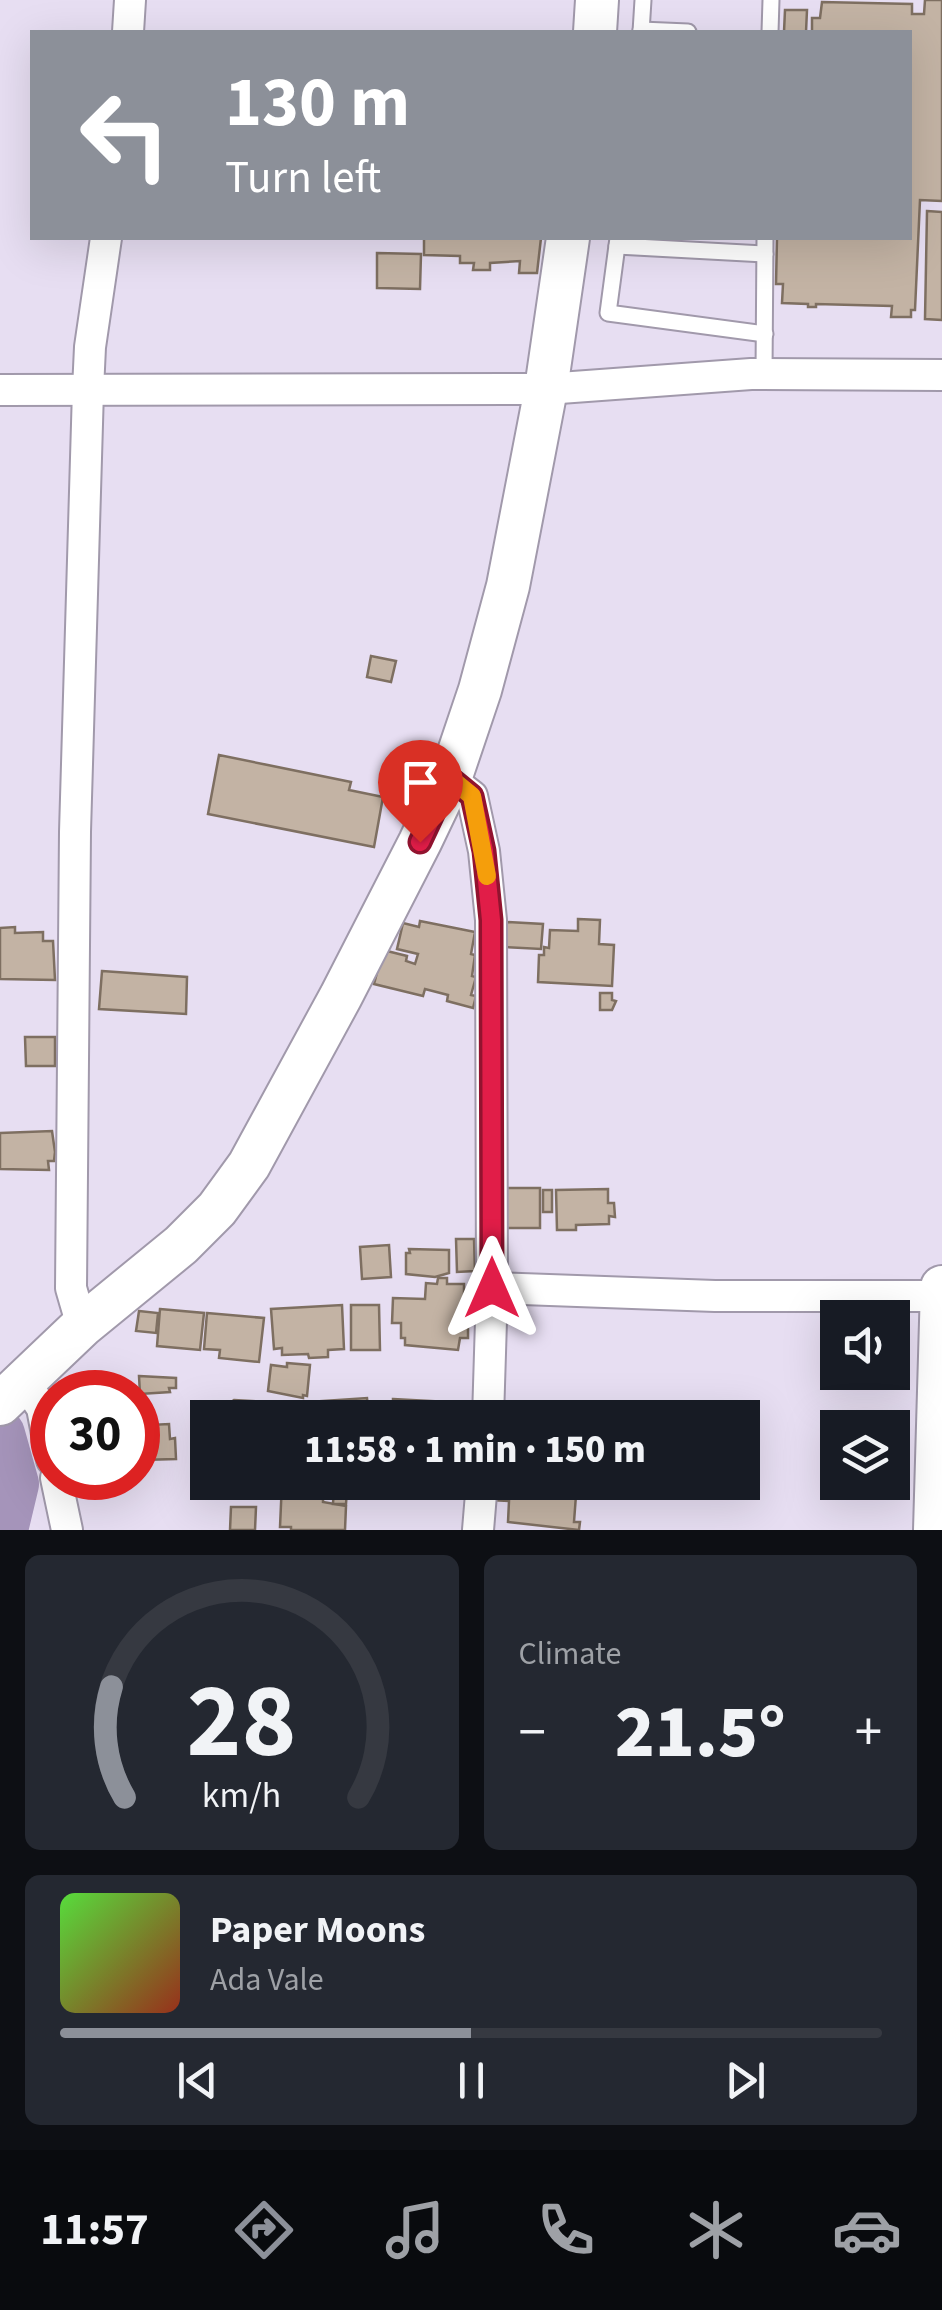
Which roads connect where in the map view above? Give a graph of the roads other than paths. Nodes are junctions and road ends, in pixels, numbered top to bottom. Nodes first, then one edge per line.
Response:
1 (130, 0) edge
2 (597, 0) edge
3 (643, 0) edge
4 (771, 0) edge
5 (128, 30) edge
6 (594, 30) edge
7 (641, 30) edge
8 (770, 30) edge
9 (106, 240) edge
10 (568, 240) edge
11 (618, 242) edge
12 (765, 246) edge
13 (766, 334) junction
14 (764, 374) junction
15 (942, 374) edge
16 (546, 389) junction
17 (0, 390) edge
18 (88, 390) junction
19 (450, 778) junction
20 (942, 1287) edge
21 (492, 1288) junction
22 (942, 1296) edge
23 (82, 1326) junction
24 (9, 1396) edge
25 (489, 1400) edge
26 (61, 1500) edge
27 (480, 1500) edge
28 (67, 1530) edge
29 (478, 1530) edge
30 (936, 1530) edge

1 - 5 street
2 - 6 street
3 - 7 lane
4 - 8 lane
9 - 18 street
10 - 16 street
11 - 12 lane
11 - 13 lane
12 - 13 lane
13 - 14 lane
14 - 15 street
14 - 16 street
16 - 18 street
16 - 19 street
17 - 18 street
18 - 23 street
19 - 21 street
19 - 23 street
20 - 22 street
21 - 22 street
21 - 25 street
22 - 30 street
23 - 24 street
26 - 28 street
27 - 29 street

